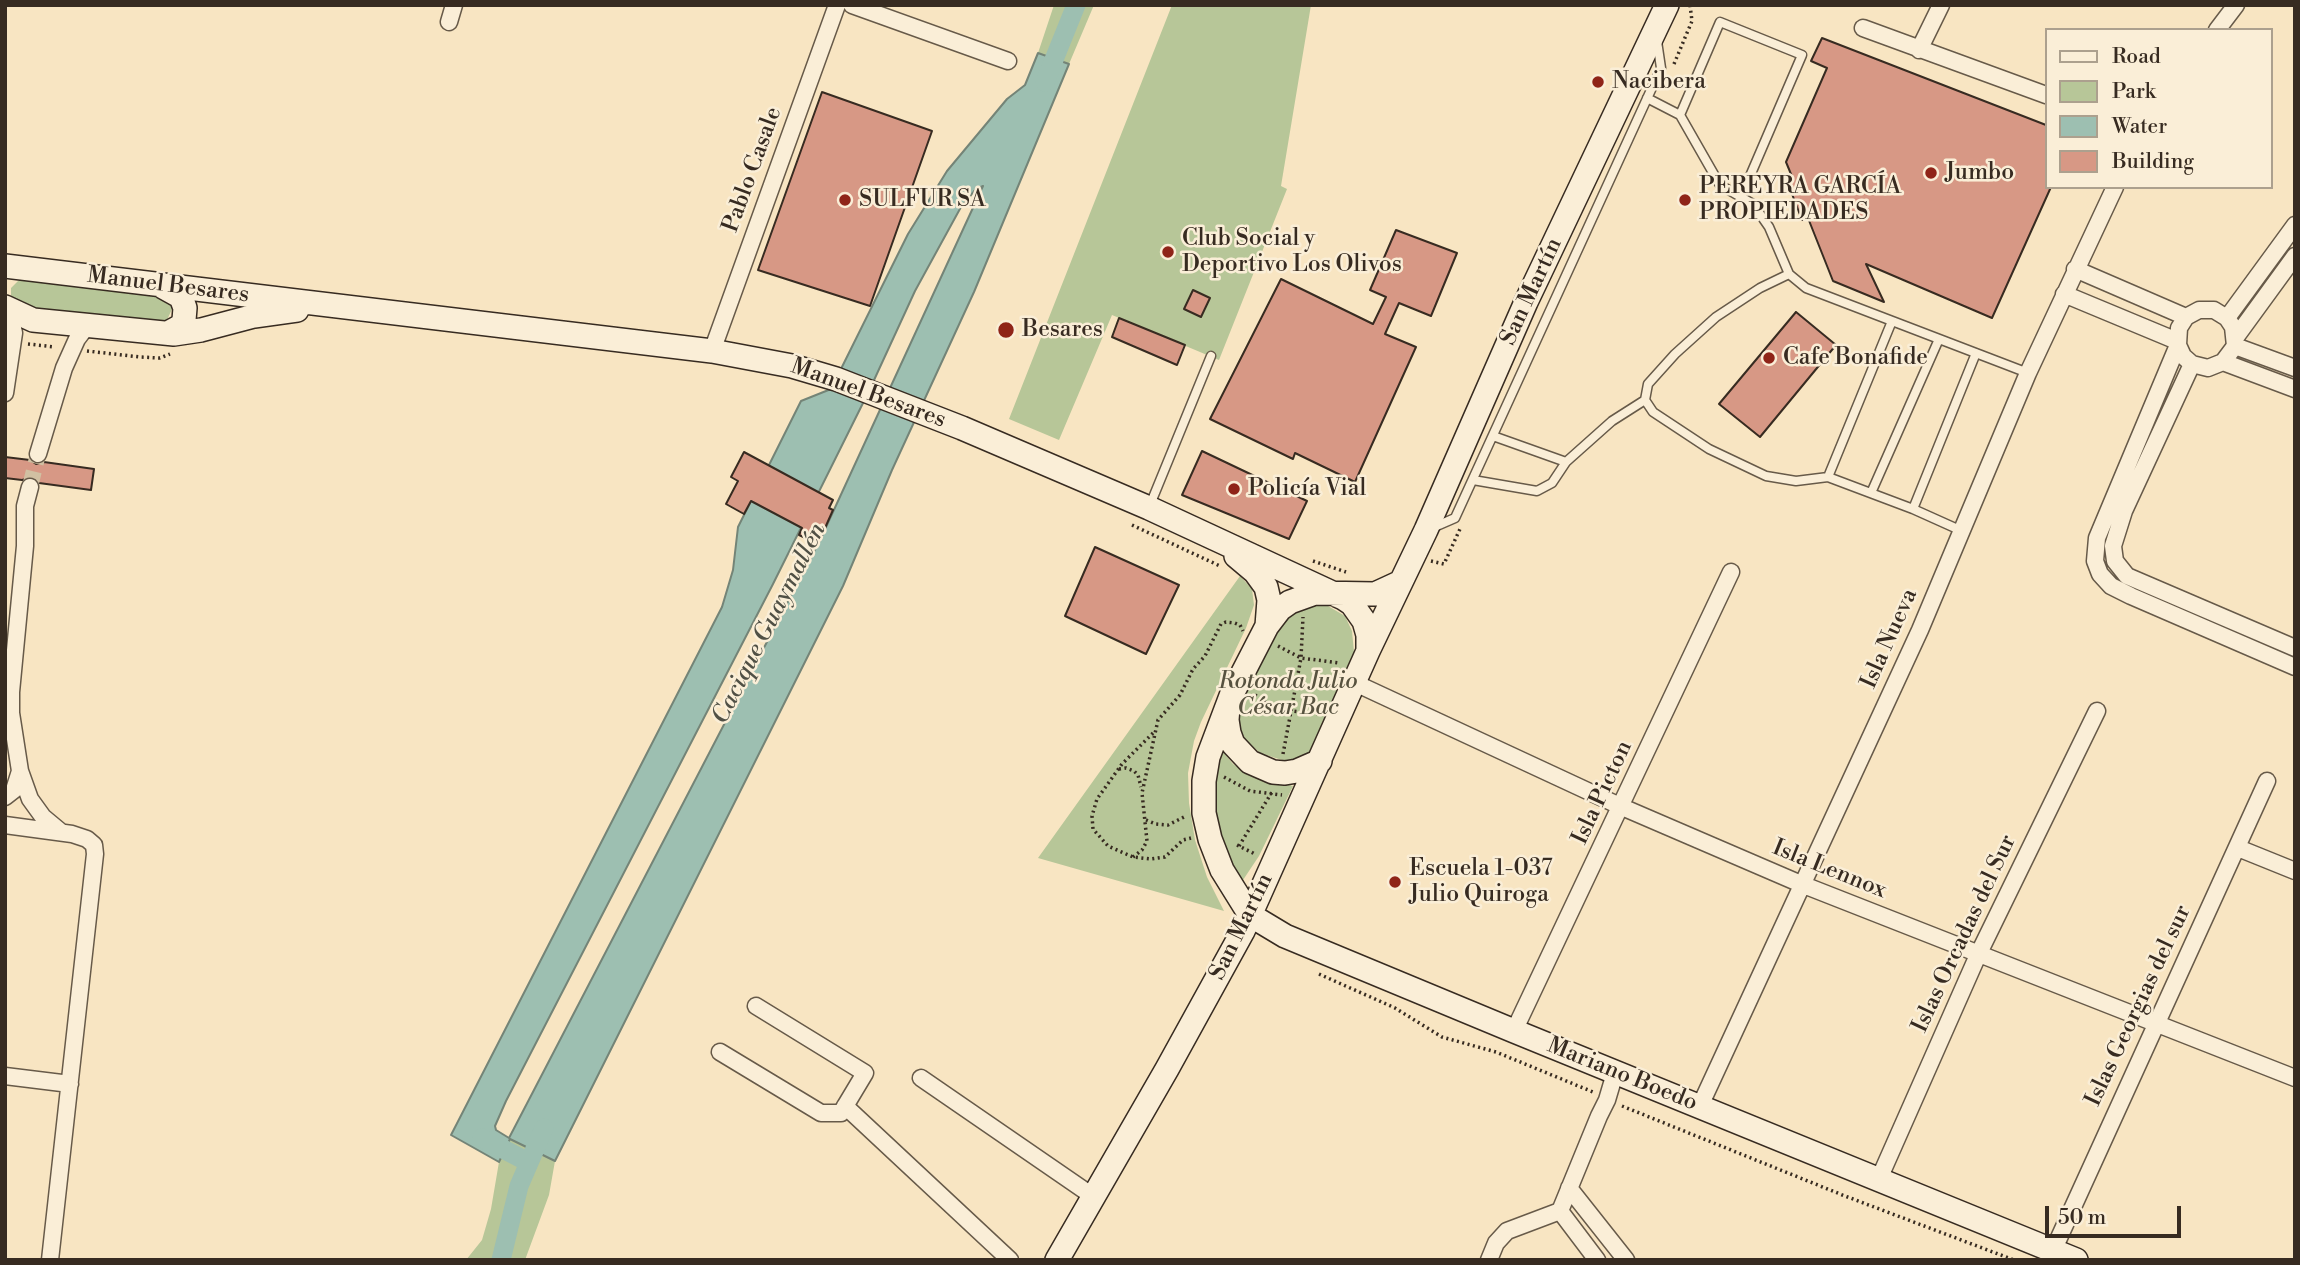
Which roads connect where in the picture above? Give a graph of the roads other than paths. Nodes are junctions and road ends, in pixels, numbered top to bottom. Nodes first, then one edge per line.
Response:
1 (454, 5) edge
2 (837, 5) edge
3 (852, 5) edge
4 (1667, 5) edge
5 (1941, 5) edge
6 (2236, 5) edge
7 (449, 22) dead end
8 (1863, 28) dead end
9 (2219, 28) edge
10 (1655, 30) junction
11 (1919, 50) junction
12 (1008, 61) dead end
13 (2044, 94) edge
14 (1647, 98) junction
15 (1680, 115) junction
16 (2114, 189) edge
17 (1741, 197) junction
18 (2295, 225) edge
19 (2295, 256) edge
20 (2075, 269) junction
21 (9, 271) edge
22 (1790, 274) junction
23 (159, 285) junction
24 (2064, 294) junction
25 (7, 306) edge
26 (331, 306) junction
27 (2186, 317) junction
28 (2227, 318) junction
29 (1892, 321) junction
30 (88, 326) junction
31 (1939, 339) junction
32 (2235, 342) junction
33 (169, 343) junction
34 (2177, 343) junction
35 (712, 351) junction
36 (1976, 353) junction
37 (1211, 356) dead end
38 (2223, 362) junction
39 (2192, 364) junction
40 (2295, 368) edge
41 (2028, 373) junction
42 (2295, 388) edge
43 (5, 393) edge
44 (1645, 400) junction
45 (1493, 436) junction
46 (38, 454) tunnel mouth
47 (1566, 461) junction
48 (1828, 477) junction
49 (1473, 480) junction
50 (30, 486) tunnel mouth
51 (1871, 493) junction
52 (1149, 508) junction
53 (1913, 509) junction
54 (1426, 530) junction
55 (1962, 531) junction
56 (1214, 539) junction
57 (1731, 572) dead end
58 (1401, 582) junction
59 (1331, 592) junction
60 (1254, 630) junction
61 (2295, 648) edge
62 (1362, 667) junction
63 (2295, 667) edge
64 (1234, 690) junction
65 (2097, 711) dead end
66 (8, 713) edge
67 (1320, 761) junction
68 (20, 771) junction
69 (2267, 781) dead end
70 (5, 797) edge
71 (1622, 807) junction
72 (5, 825) edge
73 (61, 832) junction
74 (2238, 848) junction
75 (2295, 871) edge
76 (1801, 884) junction
77 (1250, 915) junction
78 (1978, 956) junction
79 (756, 1006) dead end
80 (2155, 1025) junction
81 (1514, 1031) junction
82 (720, 1052) dead end
83 (1615, 1073) junction
84 (5, 1076) edge
85 (921, 1078) dead end
86 (2295, 1078) edge
87 (70, 1084) junction
88 (845, 1106) junction
89 (1700, 1106) junction
90 (1879, 1179) junction
91 (1569, 1188) junction
92 (1094, 1197) junction
93 (1560, 1211) junction
94 (2049, 1255) edge
95 (50, 1260) edge
96 (1010, 1260) edge
97 (1057, 1260) edge
98 (1489, 1260) edge
99 (1597, 1260) edge
100 (1626, 1260) edge
101 (2076, 1260) edge

1 - 7 street
2 - 35 street, Pablo Casale
3 - 12 street
4 - 10 main road, San Martín
5 - 11 street
6 - 9 street
8 - 11 street
10 - 14 lane
10 - 54 main road, San Martín
11 - 13 street
14 - 15 lane
14 - 45 lane
15 - 17 lane
15 - 17 lane
16 - 20 street, Isla Nueva
17 - 22 lane
18 - 28 street
19 - 32 street
20 - 24 street, Isla Nueva
20 - 27 street
21 - 23 main road, Manuel Besares
22 - 29 lane
22 - 44 lane
23 - 26 main road, Manuel Besares
23 - 33 main road
24 - 34 street
24 - 41 street, Isla Nueva
25 - 30 main road, Manuel Besares
25 - 43 street
26 - 33 main road, Manuel Besares
26 - 35 main road, Manuel Besares
27 - 28 street
27 - 34 street
28 - 32 street
29 - 31 lane
29 - 48 lane
30 - 33 main road, Manuel Besares
30 - 46 street
31 - 36 lane
31 - 51 lane
32 - 38 street
32 - 40 street
34 - 39 street
34 - 63 street
35 - 52 main road, Manuel Besares
36 - 41 lane
36 - 53 lane
37 - 52 lane
38 - 39 street
38 - 42 street
39 - 61 street
41 - 55 street, Isla Nueva
44 - 47 lane
44 - 48 lane
45 - 47 lane
45 - 49 lane
47 - 49 lane
48 - 51 lane
49 - 54 lane
50 - 66 street
51 - 53 lane
52 - 56 main road, Manuel Besares
53 - 55 lane
54 - 58 main road, San Martín
55 - 76 street, Isla Nueva
56 - 59 main road, Manuel Besares
56 - 60 main road
57 - 71 street, Isla Picton
58 - 59 main road
58 - 62 main road, San Martín
59 - 60 main road
59 - 62 main road
60 - 64 main road
62 - 67 main road, San Martín
62 - 71 street, Isla Lennox
64 - 67 main road
64 - 77 main road
65 - 78 street, Islas Orcadas del Sur
66 - 68 street
67 - 77 main road, San Martín
68 - 70 street
68 - 73 street
69 - 74 street, Islas Georgias del sur
71 - 76 street, Isla Lennox
71 - 81 street, Isla Picton
72 - 73 street
73 - 87 street
74 - 75 street
74 - 80 street, Islas Georgias del sur
76 - 78 street, Isla Lennox
76 - 89 street, Isla Nueva
77 - 81 main road, Mariano Boedo
77 - 92 main road, San Martín
78 - 80 street, Isla Lennox
78 - 90 street, Islas Orcadas del Sur
79 - 88 street
80 - 86 street, Isla Lennox
80 - 94 street, Islas Georgias del sur
81 - 83 main road, Mariano Boedo
82 - 88 street
83 - 89 main road, Mariano Boedo
83 - 91 street
84 - 87 street
85 - 92 street
87 - 95 street
88 - 96 street
89 - 90 main road, Mariano Boedo
90 - 94 main road, Mariano Boedo
91 - 93 street
91 - 100 street
92 - 97 main road, San Martín
93 - 98 street
93 - 99 street
94 - 101 main road, Mariano Boedo

